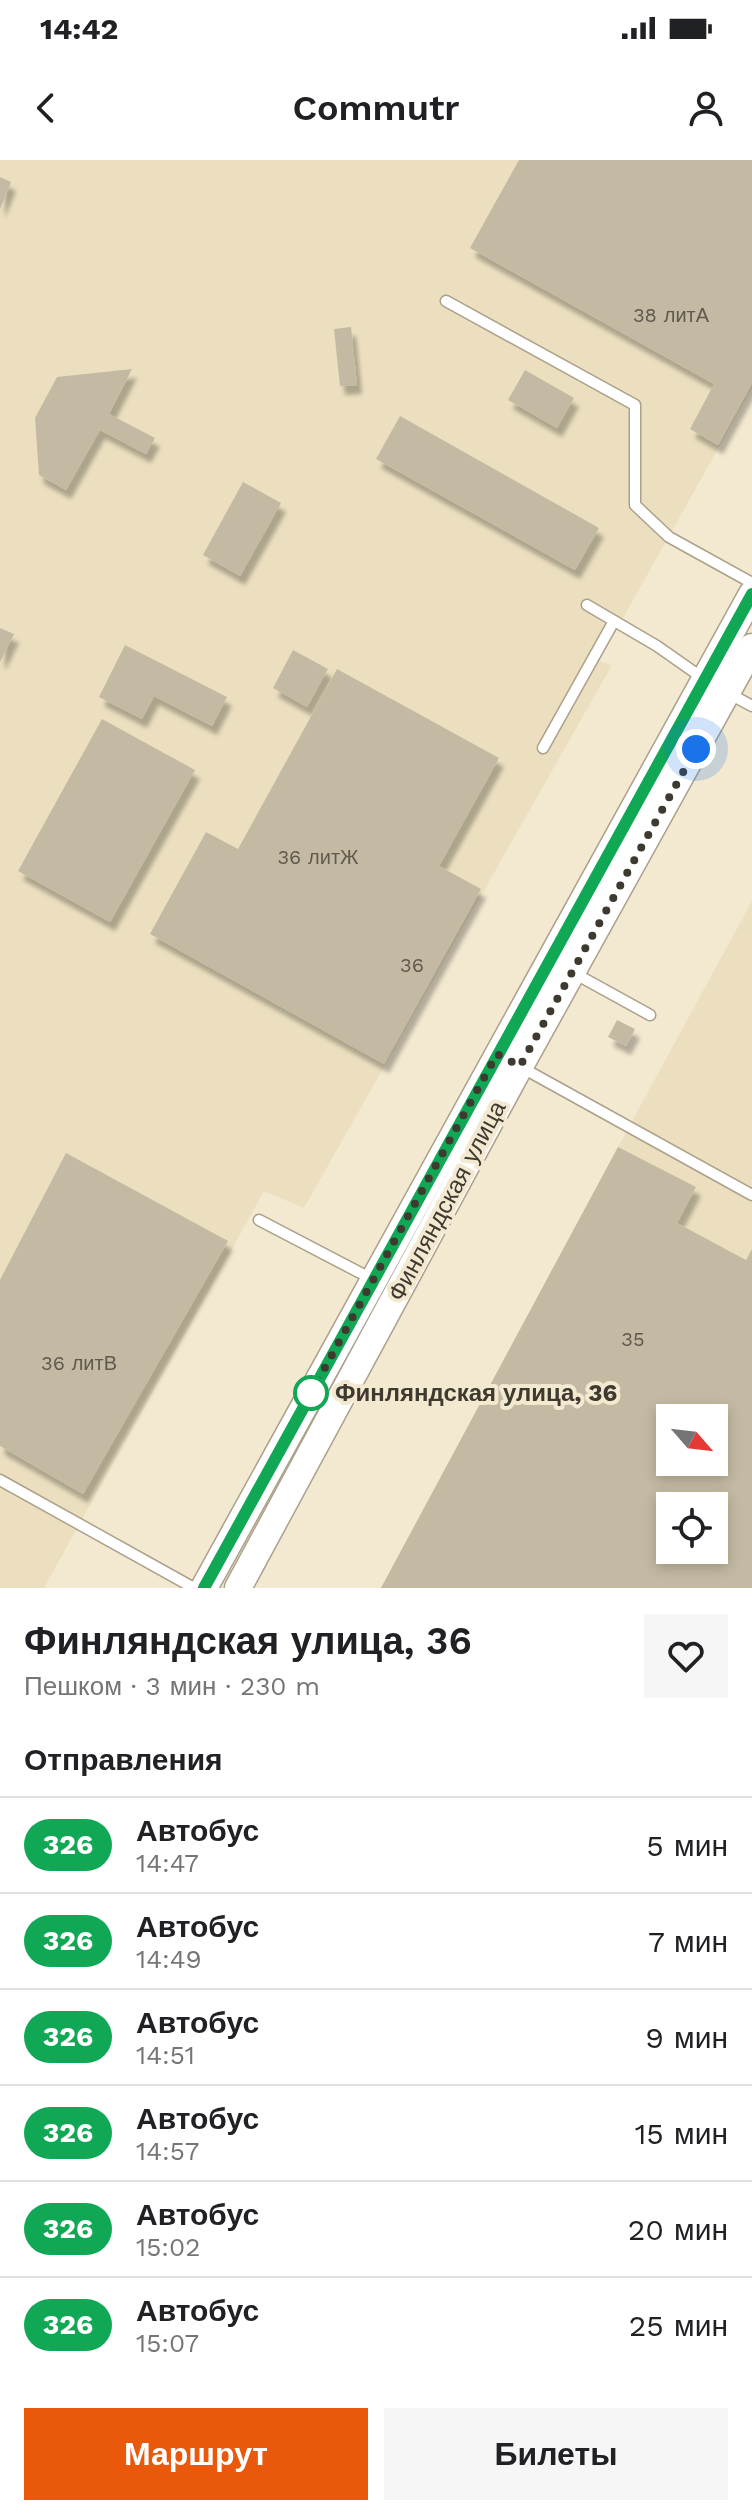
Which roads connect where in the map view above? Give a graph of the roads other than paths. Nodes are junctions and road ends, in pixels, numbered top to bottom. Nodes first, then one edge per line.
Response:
1 (446, 301) dead end
2 (752, 583) edge
3 (752, 594) edge
4 (587, 605) dead end
5 (614, 621) junction
6 (752, 647) edge
7 (716, 686) junction
8 (752, 706) edge
9 (543, 748) dead end
10 (572, 972) junction
11 (650, 1015) dead end
12 (508, 1060) junction
13 (752, 1195) edge
14 (259, 1220) dead end
15 (374, 1280) junction
16 (398, 1293) junction
17 (0, 1480) edge
18 (194, 1588) edge
19 (204, 1588) edge
20 (238, 1588) edge

1 - 2 lane
3 - 7 street, Финляндская улица
4 - 5 lane
5 - 7 lane
5 - 9 lane
6 - 7 street, Финляндская улица
7 - 8 lane
7 - 10 street, Финляндская улица
7 - 12 street, Финляндская улица
10 - 11 lane
10 - 12 street, Финляндская улица
12 - 13 lane
12 - 15 street, Финляндская улица
12 - 16 street, Финляндская улица
14 - 15 lane
15 - 16 lane
15 - 19 street, Финляндская улица
16 - 20 street, Финляндская улица
17 - 18 lane

